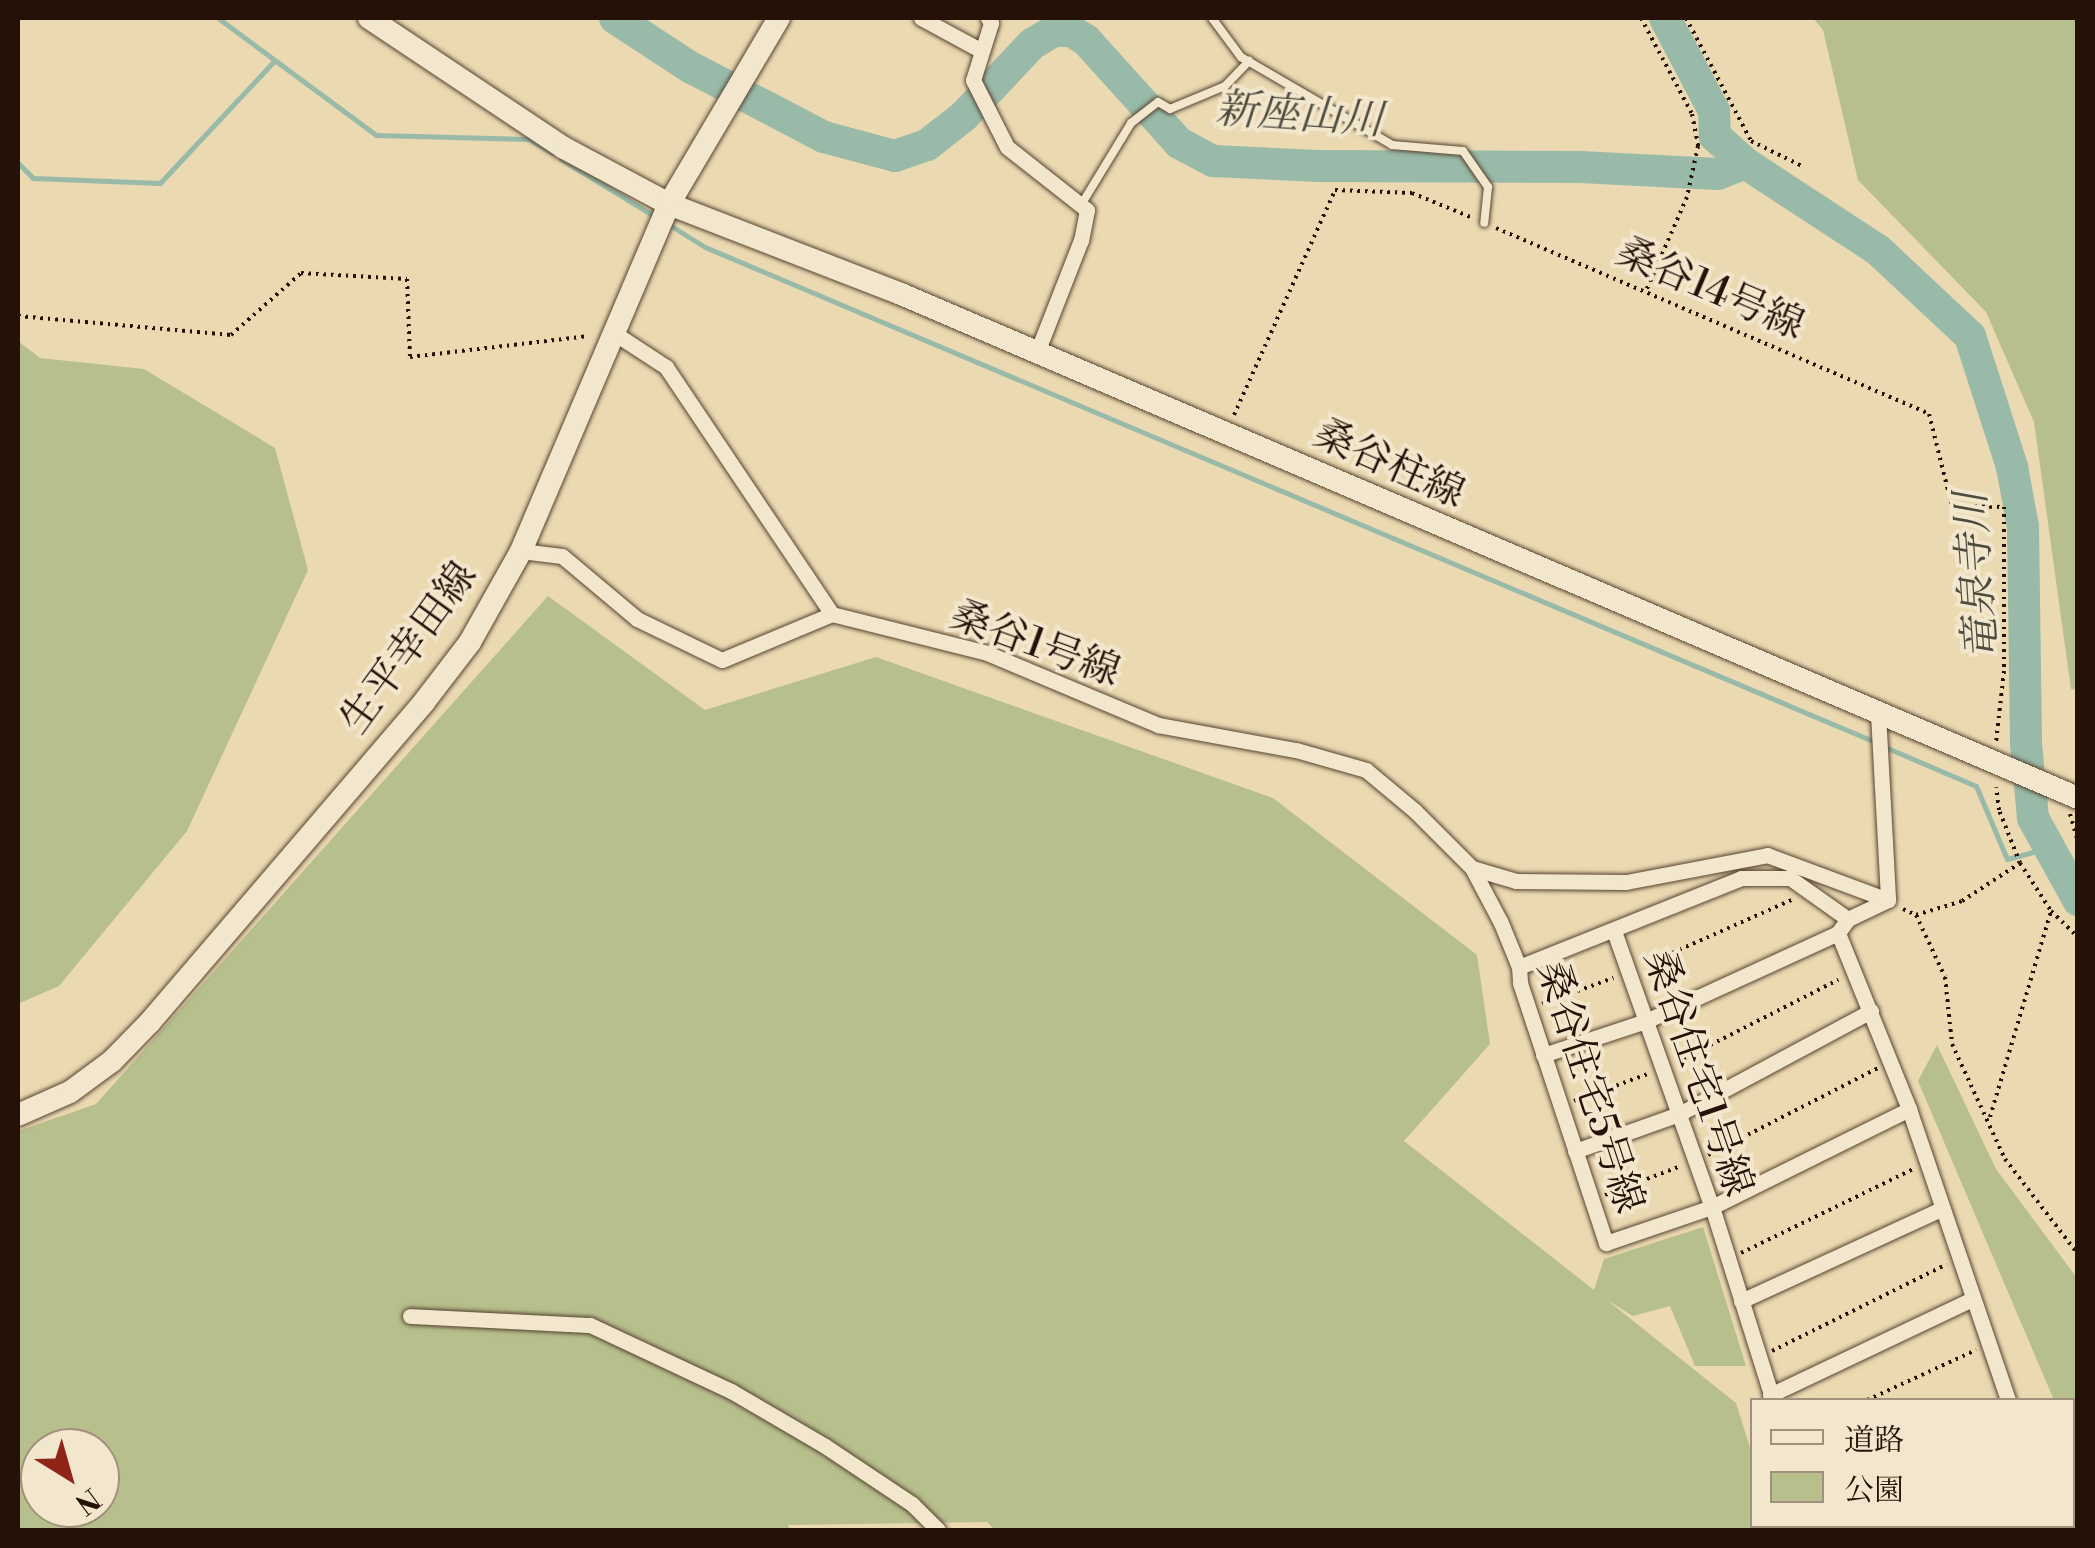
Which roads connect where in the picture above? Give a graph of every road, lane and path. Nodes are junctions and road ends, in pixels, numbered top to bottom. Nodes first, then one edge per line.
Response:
1 (369, 18) edge
2 (779, 18) edge
3 (921, 18) edge
4 (988, 18) edge
5 (1212, 18) edge
6 (1641, 18) edge
7 (1686, 18) edge
8 (982, 51) junction
9 (1248, 61) junction
10 (1804, 166) dead end
11 (669, 204) junction
12 (1081, 205) junction
13 (1484, 223) junction
14 (1646, 290) junction
15 (18, 316) edge
16 (614, 333) junction
17 (1036, 355) junction
18 (1226, 434) junction
19 (521, 551) junction
20 (832, 614) junction
21 (1878, 713) junction
22 (1994, 764) junction
23 (2072, 796) edge
24 (2020, 863) junction
25 (1472, 868) junction
26 (1810, 892) junction
27 (1888, 900) junction
28 (2051, 911) junction
29 (1916, 916) junction
30 (1843, 926) junction
31 (1614, 931) junction
32 (2078, 937) edge
33 (1520, 968) junction
34 (1628, 972) junction
35 (1854, 972) junction
36 (1528, 1009) junction
37 (1871, 1011) junction
38 (1646, 1021) junction
39 (1544, 1055) junction
40 (1891, 1062) junction
41 (1662, 1069) junction
42 (1560, 1106) junction
43 (1909, 1110) junction
44 (1679, 1114) junction
45 (18, 1115) edge
46 (1989, 1121) junction
47 (1576, 1151) junction
48 (1695, 1161) junction
49 (1927, 1162) junction
50 (1592, 1200) junction
51 (1712, 1206) junction
52 (1943, 1208) junction
53 (2078, 1254) edge
54 (1959, 1258) junction
55 (1728, 1260) junction
56 (1972, 1300) junction
57 (1741, 1301) junction
58 (410, 1316) dead end
59 (1988, 1345) junction
60 (1759, 1357) junction
61 (1772, 1398) edge
62 (1871, 1398) edge
63 (2004, 1398) edge
64 (938, 1530) edge

1 - 11 main road, 桑谷柱線
2 - 11 main road, 生平幸田線
3 - 8 street
4 - 8 street
5 - 9 lane
6 - 14 path
7 - 10 path
8 - 12 street
9 - 12 lane
9 - 13 lane
11 - 16 main road, 生平幸田線
11 - 17 main road, 桑谷柱線
12 - 17 street
13 - 14 path, 桑谷14号線
13 - 18 path, 桑谷14号線
14 - 22 path, 桑谷14号線
15 - 16 path
16 - 19 main road, 生平幸田線
16 - 20 street
17 - 18 main road, 桑谷柱線
18 - 21 main road, 桑谷柱線
19 - 20 street
19 - 45 main road, 生平幸田線
20 - 25 street, 桑谷1号線
21 - 22 main road, 桑谷柱線
21 - 27 street
22 - 23 main road, 桑谷柱線
22 - 24 path
24 - 28 path
24 - 29 path
25 - 27 street
25 - 33 street, 桑谷住宅5号線
26 - 30 street, 桑谷住宅1号線
26 - 31 street, 桑谷住宅1号線
26 - 34 path
27 - 29 path
27 - 30 street
28 - 32 path
28 - 46 path
29 - 46 path
30 - 35 street
30 - 38 street
31 - 33 street
31 - 34 street, 桑谷住宅1号線
33 - 36 street, 桑谷住宅5号線
34 - 36 path
34 - 38 street, 桑谷住宅1号線
35 - 37 street
35 - 41 path
36 - 39 street, 桑谷住宅5号線
37 - 40 street
37 - 44 street
38 - 39 street
38 - 41 street, 桑谷住宅1号線
39 - 42 street, 桑谷住宅5号線
40 - 43 street
40 - 48 path
41 - 42 path
41 - 44 street, 桑谷住宅1号線
42 - 47 street, 桑谷住宅5号線
43 - 49 street
43 - 51 street, 桑谷住宅5号線
44 - 47 street
44 - 48 street, 桑谷住宅1号線
46 - 53 path
47 - 50 street, 桑谷住宅5号線
48 - 50 path
48 - 51 street, 桑谷住宅1号線
49 - 52 street
49 - 55 path
50 - 51 street, 桑谷住宅5号線
51 - 55 street, 桑谷住宅1号線
52 - 54 street
52 - 57 street
54 - 56 street
54 - 60 path
55 - 57 street, 桑谷住宅1号線
56 - 59 street
56 - 61 street
57 - 60 street, 桑谷住宅1号線
58 - 64 street
59 - 62 path
59 - 63 street
60 - 61 street, 桑谷住宅1号線

